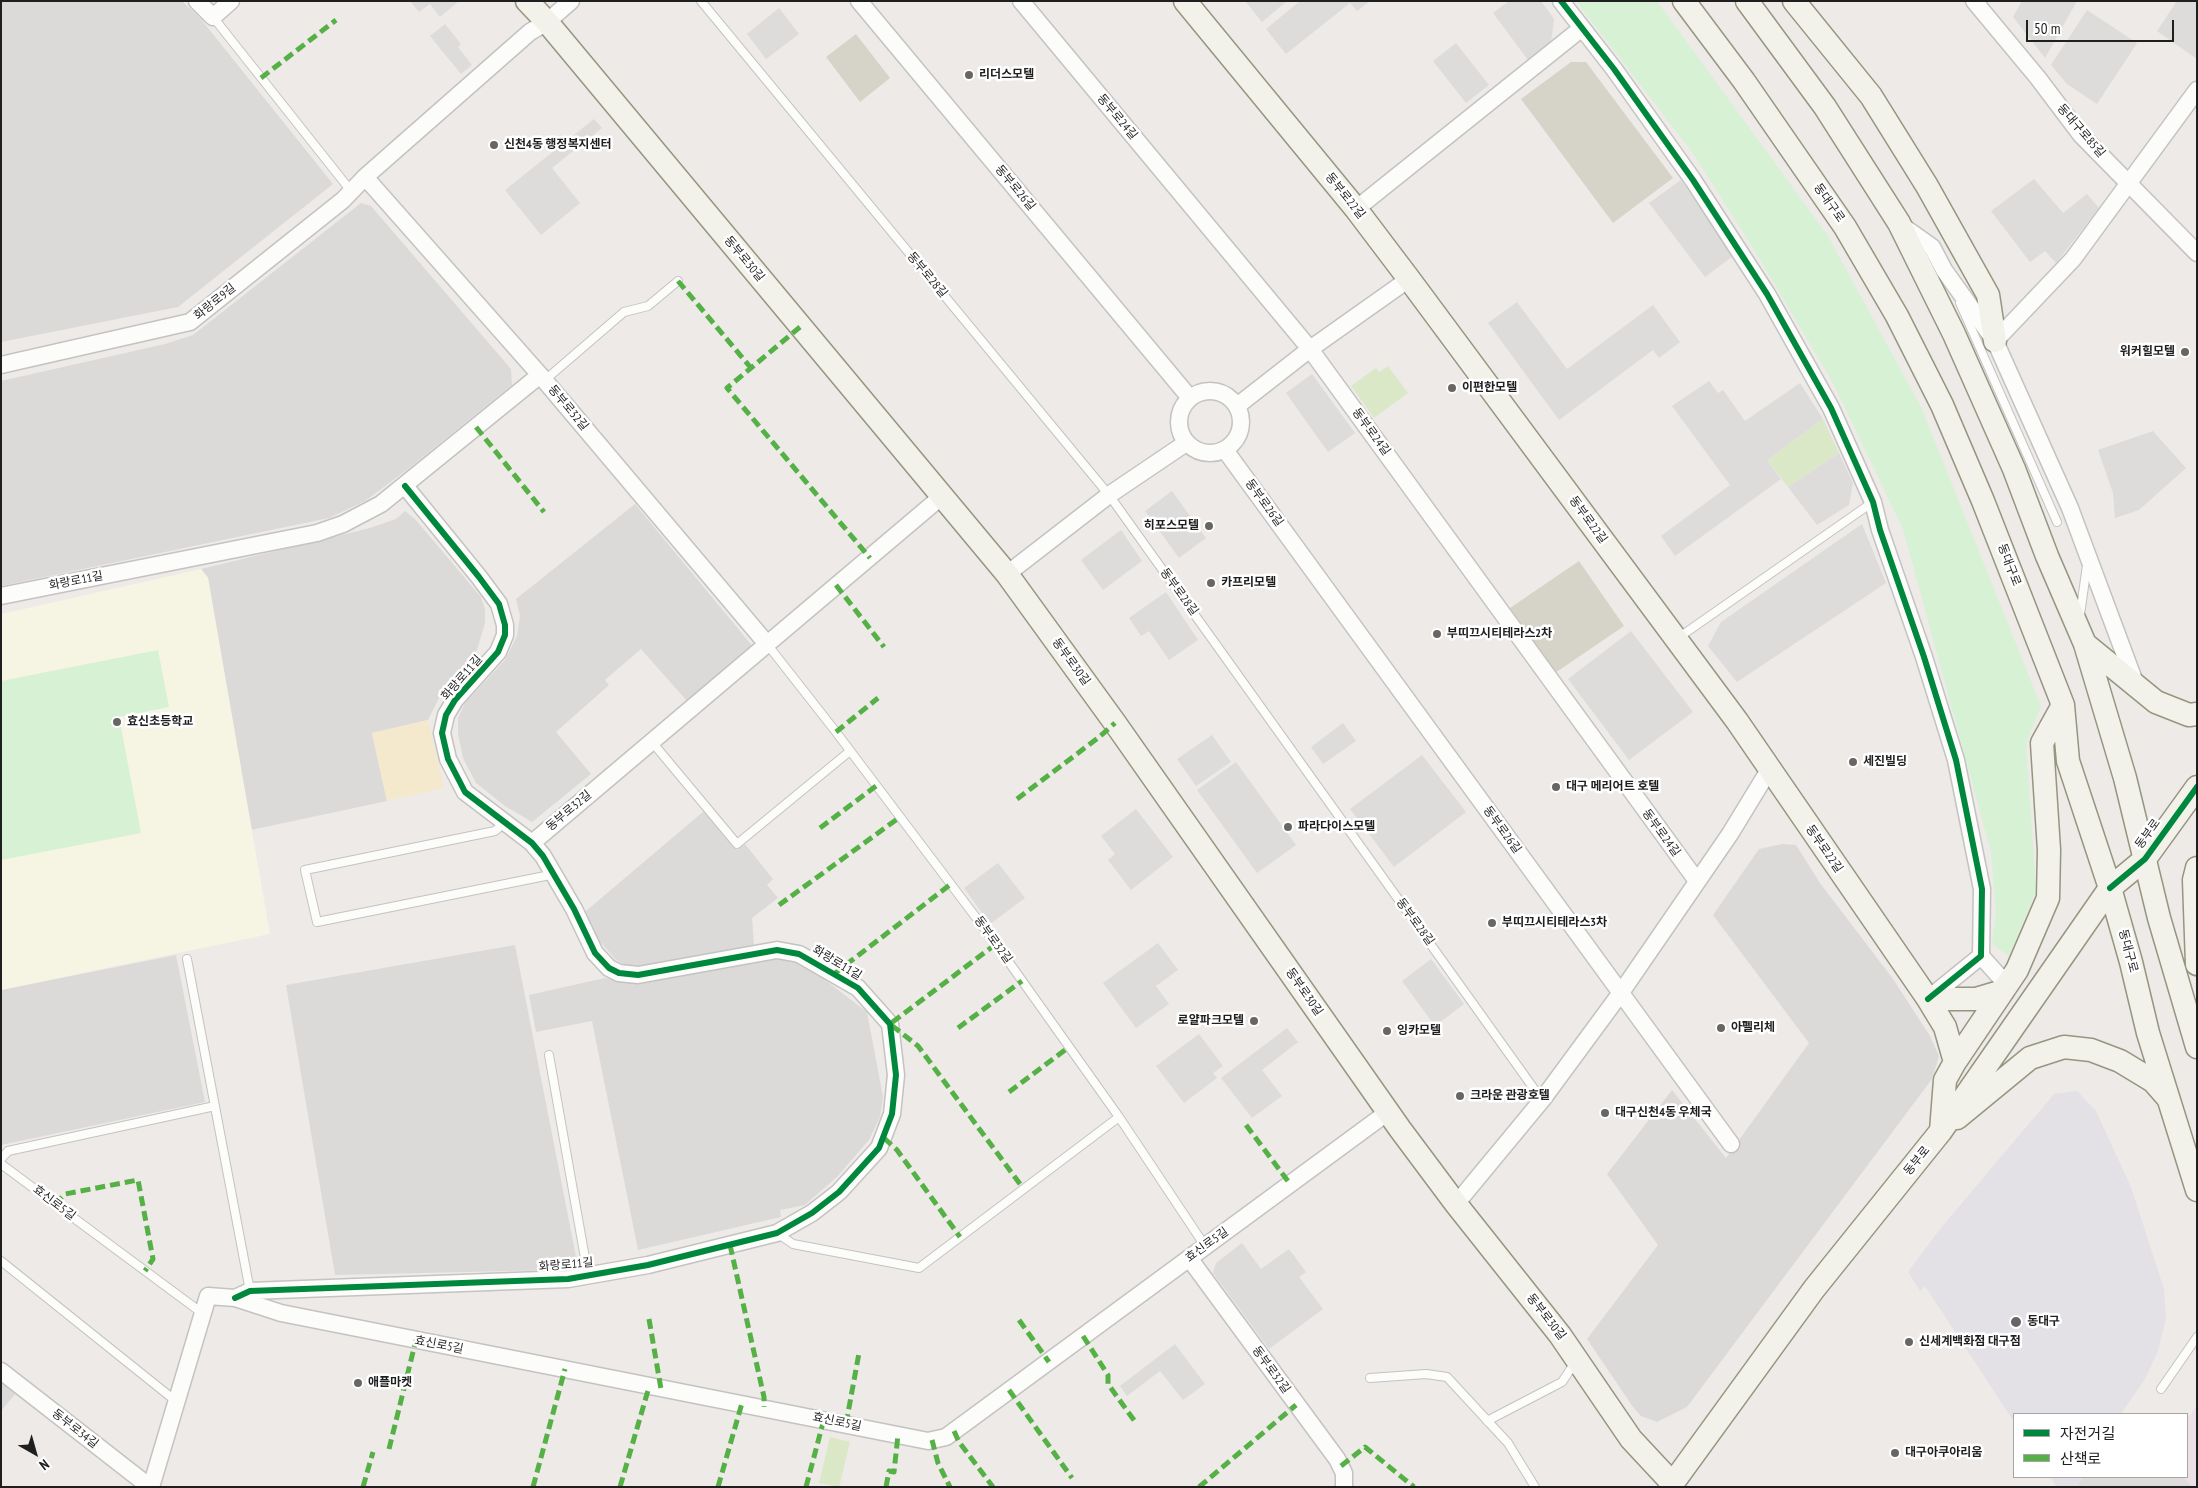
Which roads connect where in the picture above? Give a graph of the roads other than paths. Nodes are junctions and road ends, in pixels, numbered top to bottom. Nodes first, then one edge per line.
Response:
1 (197, 1) edge
2 (231, 1) edge
3 (527, 1) edge
4 (571, 1) edge
5 (701, 1) edge
6 (859, 1) edge
7 (1021, 1) edge
8 (1185, 1) edge
9 (1562, 1) edge
10 (1684, 1) edge
11 (1747, 1) edge
12 (1794, 1) edge
13 (1974, 1) edge
14 (213, 17) junction
15 (547, 22) junction
16 (1582, 28) junction
17 (2197, 90) edge
18 (365, 177) junction
19 (2129, 184) junction
20 (351, 192) junction
21 (1356, 209) junction
22 (1899, 223) junction
23 (2197, 253) edge
24 (1944, 270) junction
25 (1409, 279) junction
26 (678, 282) dead end
27 (1995, 341) junction
28 (1310, 349) junction
29 (1, 365) edge
30 (542, 378) junction
31 (1190, 398) junction
32 (1237, 406) junction
33 (1186, 443) junction
34 (1225, 450) junction
35 (405, 486) junction
36 (1109, 495) junction
37 (941, 497) junction
38 (1873, 502) junction
39 (2057, 522) dead end
40 (2088, 556) junction
41 (1007, 574) junction
42 (1, 596) edge
43 (2081, 636) junction
44 (1676, 640) junction
45 (766, 644) junction
46 (2138, 689) junction
47 (2063, 705) junction
48 (2197, 714) edge
49 (652, 742) junction
50 (850, 752) junction
51 (1769, 770) junction
52 (2197, 787) edge
53 (504, 823) junction
54 (532, 843) junction
55 (2145, 859) junction
56 (2197, 868) edge
57 (555, 874) junction
58 (1697, 881) junction
59 (2110, 888) junction
60 (1981, 956) junction
61 (187, 959) dead end
62 (2197, 964) edge
63 (2005, 988) junction
64 (1620, 994) junction
65 (1928, 999) junction
66 (2197, 1047) edge
67 (549, 1055) dead end
68 (1955, 1062) junction
69 (1542, 1100) junction
70 (2170, 1102) junction
71 (215, 1106) junction
72 (1388, 1112) junction
73 (1119, 1117) junction
74 (1940, 1131) junction
75 (1732, 1144) dead end
76 (1, 1159) edge
77 (1, 1164) edge
78 (2197, 1190) edge
79 (1456, 1204) junction
80 (777, 1234) junction
81 (1205, 1246) junction
82 (1189, 1258) junction
83 (1, 1261) edge
84 (588, 1276) junction
85 (250, 1291) junction
86 (235, 1298) junction
87 (202, 1313) junction
88 (2197, 1337) edge
89 (1577, 1359) junction
90 (1, 1371) edge
91 (1370, 1378) dead end
92 (2161, 1389) dead end
93 (178, 1402) junction
94 (1487, 1421) junction
95 (1671, 1485) edge
96 (150, 1487) edge
97 (1344, 1487) edge
98 (1535, 1487) edge

1 - 14 street
2 - 14 street
3 - 15 main road, 동부로30길
4 - 15 street
5 - 36 lane, 동부로28길
6 - 31 street, 동부로26길
7 - 28 street, 동부로24길
8 - 21 main road, 동부로22길
9 - 16 street
10 - 47 main road, 동대구로
11 - 22 main road
12 - 27 main road
13 - 19 street, 동대구로85길
14 - 20 lane
15 - 18 street
15 - 37 main road, 동부로30길
16 - 21 street
16 - 38 street
17 - 19 street
18 - 20 street, 화랑로9길
18 - 30 street, 동부로32길
19 - 23 street, 동대구로85길
19 - 27 street
20 - 29 street, 화랑로9길
21 - 25 main road, 동부로22길
22 - 24 street
22 - 43 main road
24 - 27 street
24 - 39 lane
25 - 28 street
25 - 44 main road, 동부로22길
26 - 30 lane
27 - 40 street
28 - 32 street
28 - 58 street, 동부로24길
30 - 35 street, 화랑로11길
30 - 45 street, 동부로32길
31 - 32 street
31 - 33 street
32 - 34 street
33 - 34 street
33 - 36 street
34 - 64 street, 동부로26길
35 - 42 street, 화랑로11길
35 - 53 street, 화랑로11길
36 - 41 street
36 - 69 lane, 동부로28길
37 - 41 main road, 동부로30길
37 - 45 street
38 - 44 lane
38 - 60 street
40 - 43 lane
40 - 46 street
41 - 72 main road, 동부로30길
43 - 46 main road
43 - 55 main road
44 - 51 main road, 동부로22길
45 - 49 street, 동부로32길
45 - 50 lane, 동부로32길
46 - 48 main road
47 - 59 main road, 동대구로
47 - 63 main road
49 - 50 lane
49 - 54 street, 동부로32길
50 - 73 lane, 동부로32길
51 - 58 street
51 - 65 main road, 동부로22길
52 - 55 main road, 동부로
53 - 54 street, 화랑로11길
53 - 57 lane
54 - 57 street, 화랑로11길
55 - 59 main road, 동부로
55 - 66 main road
56 - 62 main road
57 - 80 street, 화랑로11길
58 - 64 street
59 - 70 main road, 동대구로
59 - 74 main road, 동부로
60 - 63 street
60 - 65 street
61 - 71 lane
63 - 65 main road
63 - 68 main road
64 - 69 street
64 - 75 street, 동부로26길
65 - 68 main road, 동부로22길
67 - 84 lane
68 - 74 main road
69 - 79 street
70 - 74 main road
70 - 78 main road, 동대구로
71 - 76 lane
71 - 85 lane
72 - 79 main road, 동부로30길
72 - 81 street, 효신로5길
73 - 80 lane
73 - 81 lane, 동부로32길
74 - 95 main road, 동부로
77 - 87 lane, 효신로5길
79 - 89 main road, 동부로30길
80 - 84 street, 화랑로11길
81 - 82 street, 효신로5길
82 - 86 street, 효신로5길
82 - 97 street, 동부로32길
83 - 93 lane
84 - 85 street, 화랑로11길
85 - 86 street, 화랑로11길
86 - 87 street, 효신로5길
87 - 93 street, 효신로5길
88 - 92 lane
89 - 94 lane
89 - 95 main road, 동부로30길
90 - 96 street, 동부로34길
91 - 94 lane
93 - 96 street, 효신로5길
94 - 98 lane

